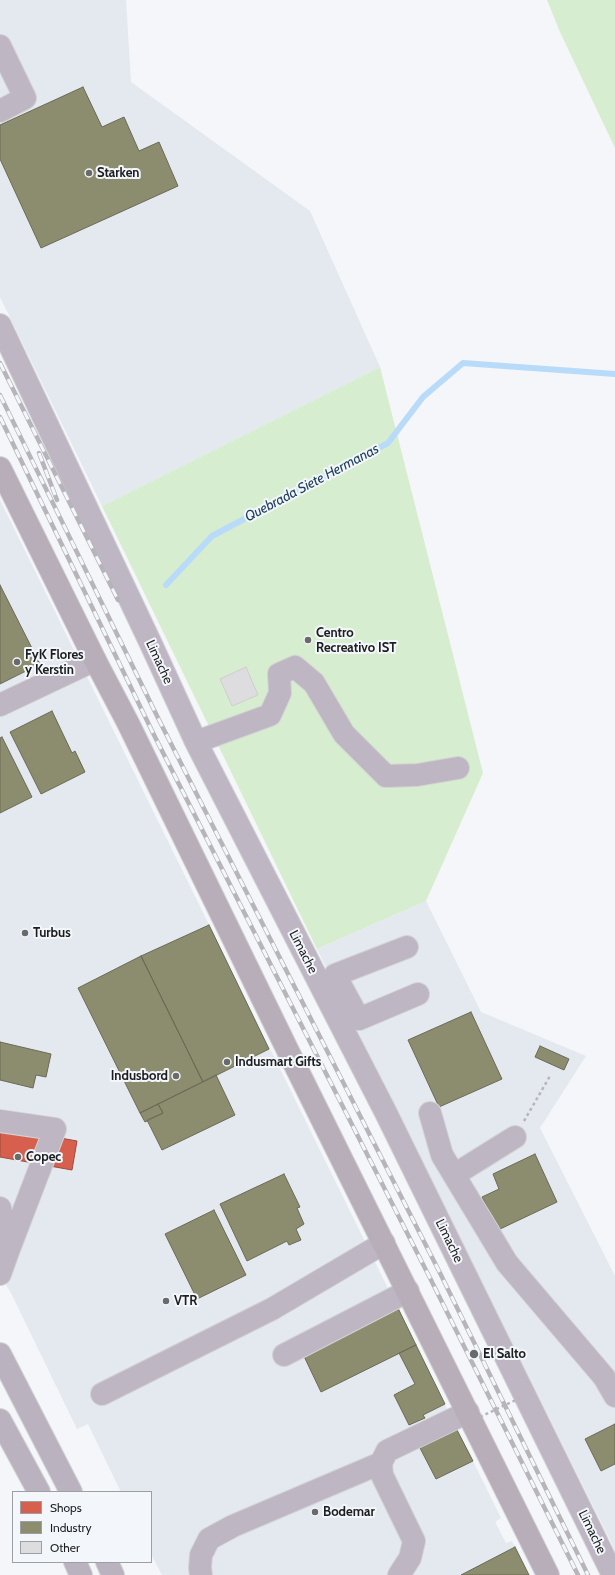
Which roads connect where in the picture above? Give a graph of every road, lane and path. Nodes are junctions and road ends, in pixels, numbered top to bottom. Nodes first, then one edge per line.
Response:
1 (0, 46) edge
2 (0, 110) edge
3 (0, 325) edge
4 (0, 469) edge
5 (95, 660) junction
6 (0, 705) edge
7 (196, 742) junction
8 (458, 768) dead end
9 (407, 946) dead end
10 (334, 994) junction
11 (418, 994) dead end
12 (550, 1076) dead end
13 (430, 1113) dead end
14 (0, 1121) edge
15 (515, 1137) joint
16 (405, 1152) junction
17 (442, 1155) junction
18 (454, 1175) junction
19 (0, 1208) edge
20 (384, 1244) junction
21 (9, 1250) junction
22 (0, 1274) edge
23 (408, 1291) junction
24 (0, 1354) edge
25 (284, 1355) dead end
26 (102, 1394) dead end
27 (615, 1396) edge
28 (520, 1398) dead end
29 (474, 1414) junction
30 (0, 1420) edge
31 (381, 1463) junction
32 (38, 1491) edge
33 (70, 1491) edge
34 (75, 1563) edge
35 (107, 1563) edge
36 (81, 1575) edge
37 (113, 1575) edge
38 (201, 1575) edge
39 (399, 1575) edge
40 (548, 1575) edge
41 (613, 1575) edge

1 - 2 street
3 - 7 street, Limache
4 - 5 main road
5 - 6 street
5 - 20 main road
7 - 8 street
7 - 10 street, Limache
9 - 10 street
10 - 11 street
10 - 16 street, Limache
12 - 15 path
13 - 17 street
14 - 21 street
15 - 18 street
16 - 17 street
16 - 41 street, Limache
17 - 18 street
18 - 27 street
19 - 21 street
20 - 23 main road
20 - 26 street
21 - 22 street
23 - 25 street
23 - 29 main road
24 - 33 highway
28 - 29 path, bridge
29 - 31 street
29 - 40 main road
30 - 32 highway
31 - 38 street
31 - 39 street
34 - 36 highway
35 - 37 highway

